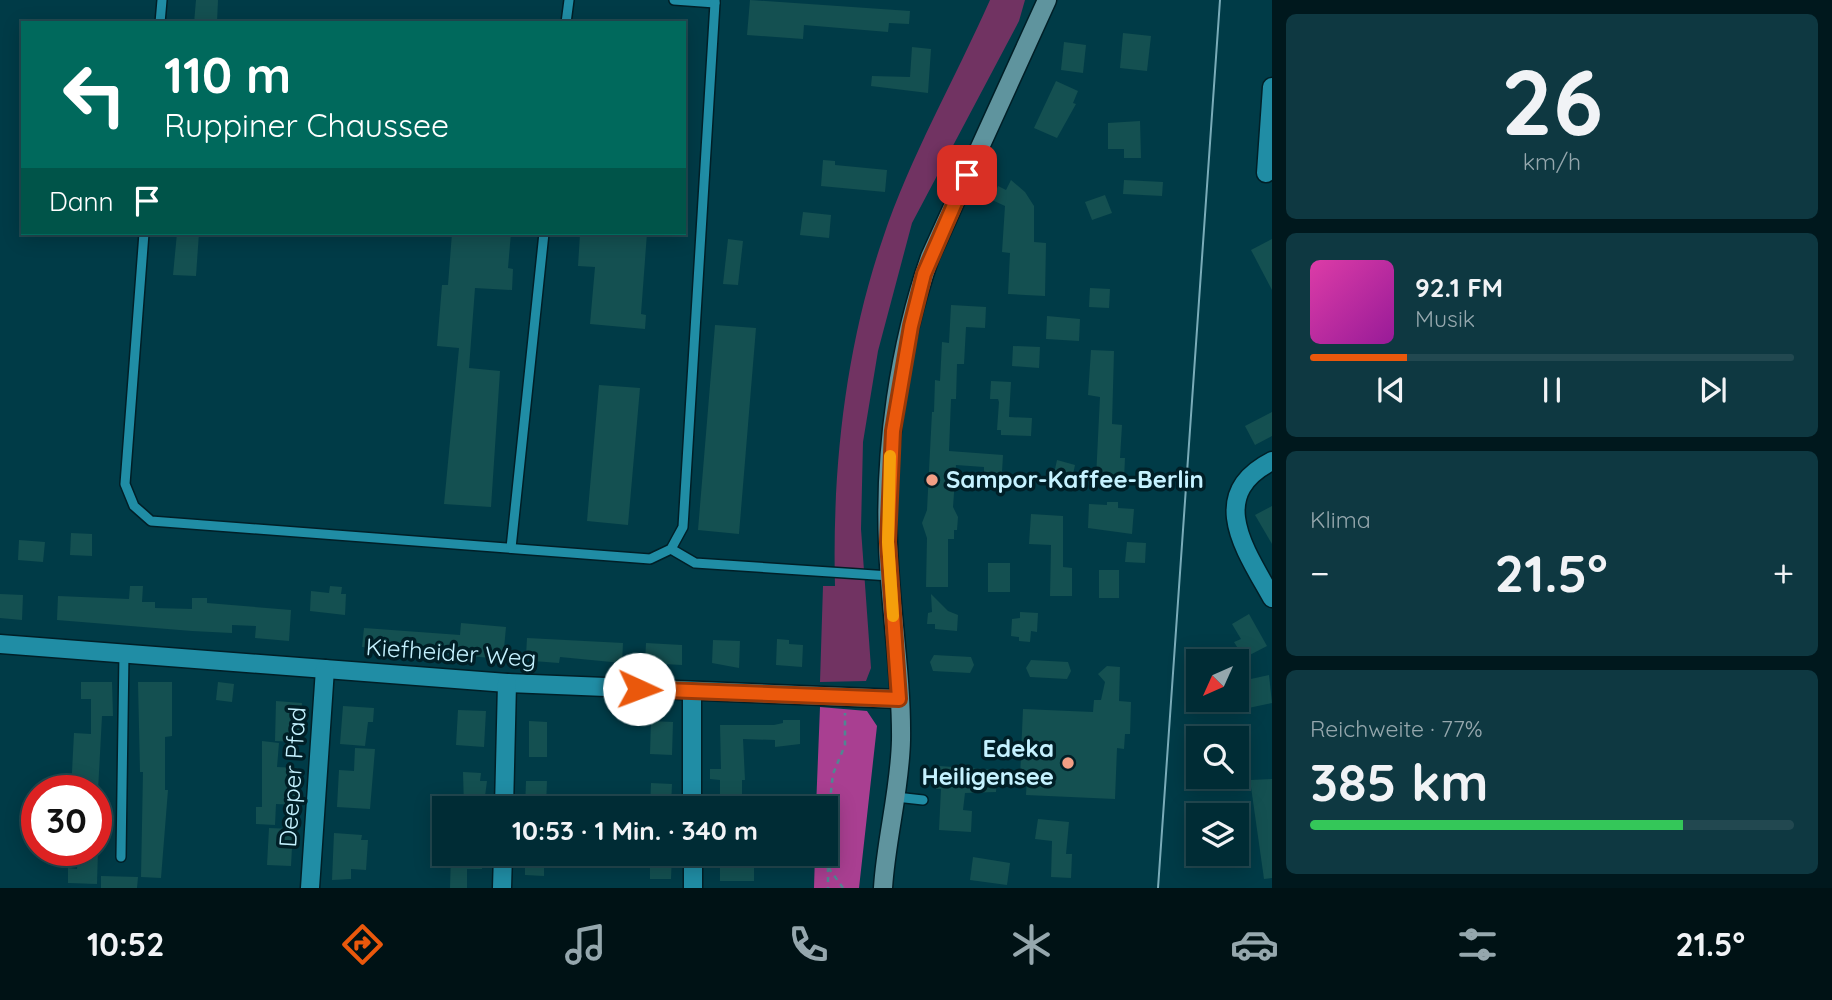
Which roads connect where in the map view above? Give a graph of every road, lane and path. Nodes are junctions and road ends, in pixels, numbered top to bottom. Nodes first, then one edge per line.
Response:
1 (162, 0) edge
2 (569, 0) edge
3 (674, 0) edge
4 (1047, 0) edge
5 (715, 1) edge
6 (160, 21) edge
7 (566, 21) edge
8 (1272, 87) edge
9 (1270, 176) edge
10 (144, 235) edge
11 (544, 235) edge
12 (1272, 461) edge
13 (511, 548) junction
14 (671, 549) junction
15 (890, 576) junction
16 (1272, 598) edge
17 (0, 644) edge
18 (124, 652) junction
19 (325, 668) junction
20 (507, 683) junction
21 (692, 691) junction
22 (845, 696) junction
23 (899, 699) junction
24 (504, 796) edge
25 (692, 796) edge
26 (896, 797) junction
27 (923, 800) dead end
28 (121, 857) dead end
29 (503, 866) edge
30 (693, 866) edge
31 (828, 867) junction
32 (310, 888) edge
33 (502, 888) edge
34 (693, 888) edge
35 (828, 888) edge
36 (843, 888) edge
37 (883, 888) edge

1 - 6 lane
2 - 7 lane
3 - 5 lane
4 - 15 main road
5 - 14 lane
8 - 9 street
10 - 13 lane
11 - 13 lane
12 - 16 street
13 - 14 lane
14 - 15 lane
15 - 23 main road
17 - 18 street, Kiefheider Weg
18 - 19 street, Kiefheider Weg
18 - 28 lane
19 - 20 street, Kiefheider Weg
19 - 32 street, Deeper Pfad
20 - 21 street, Kiefheider Weg
20 - 24 street
21 - 22 street, Kiefheider Weg
21 - 25 street
22 - 23 street, Kiefheider Weg
22 - 31 path
23 - 26 main road
26 - 27 lane
26 - 37 main road
29 - 33 street
30 - 34 street
31 - 35 path
31 - 36 path

